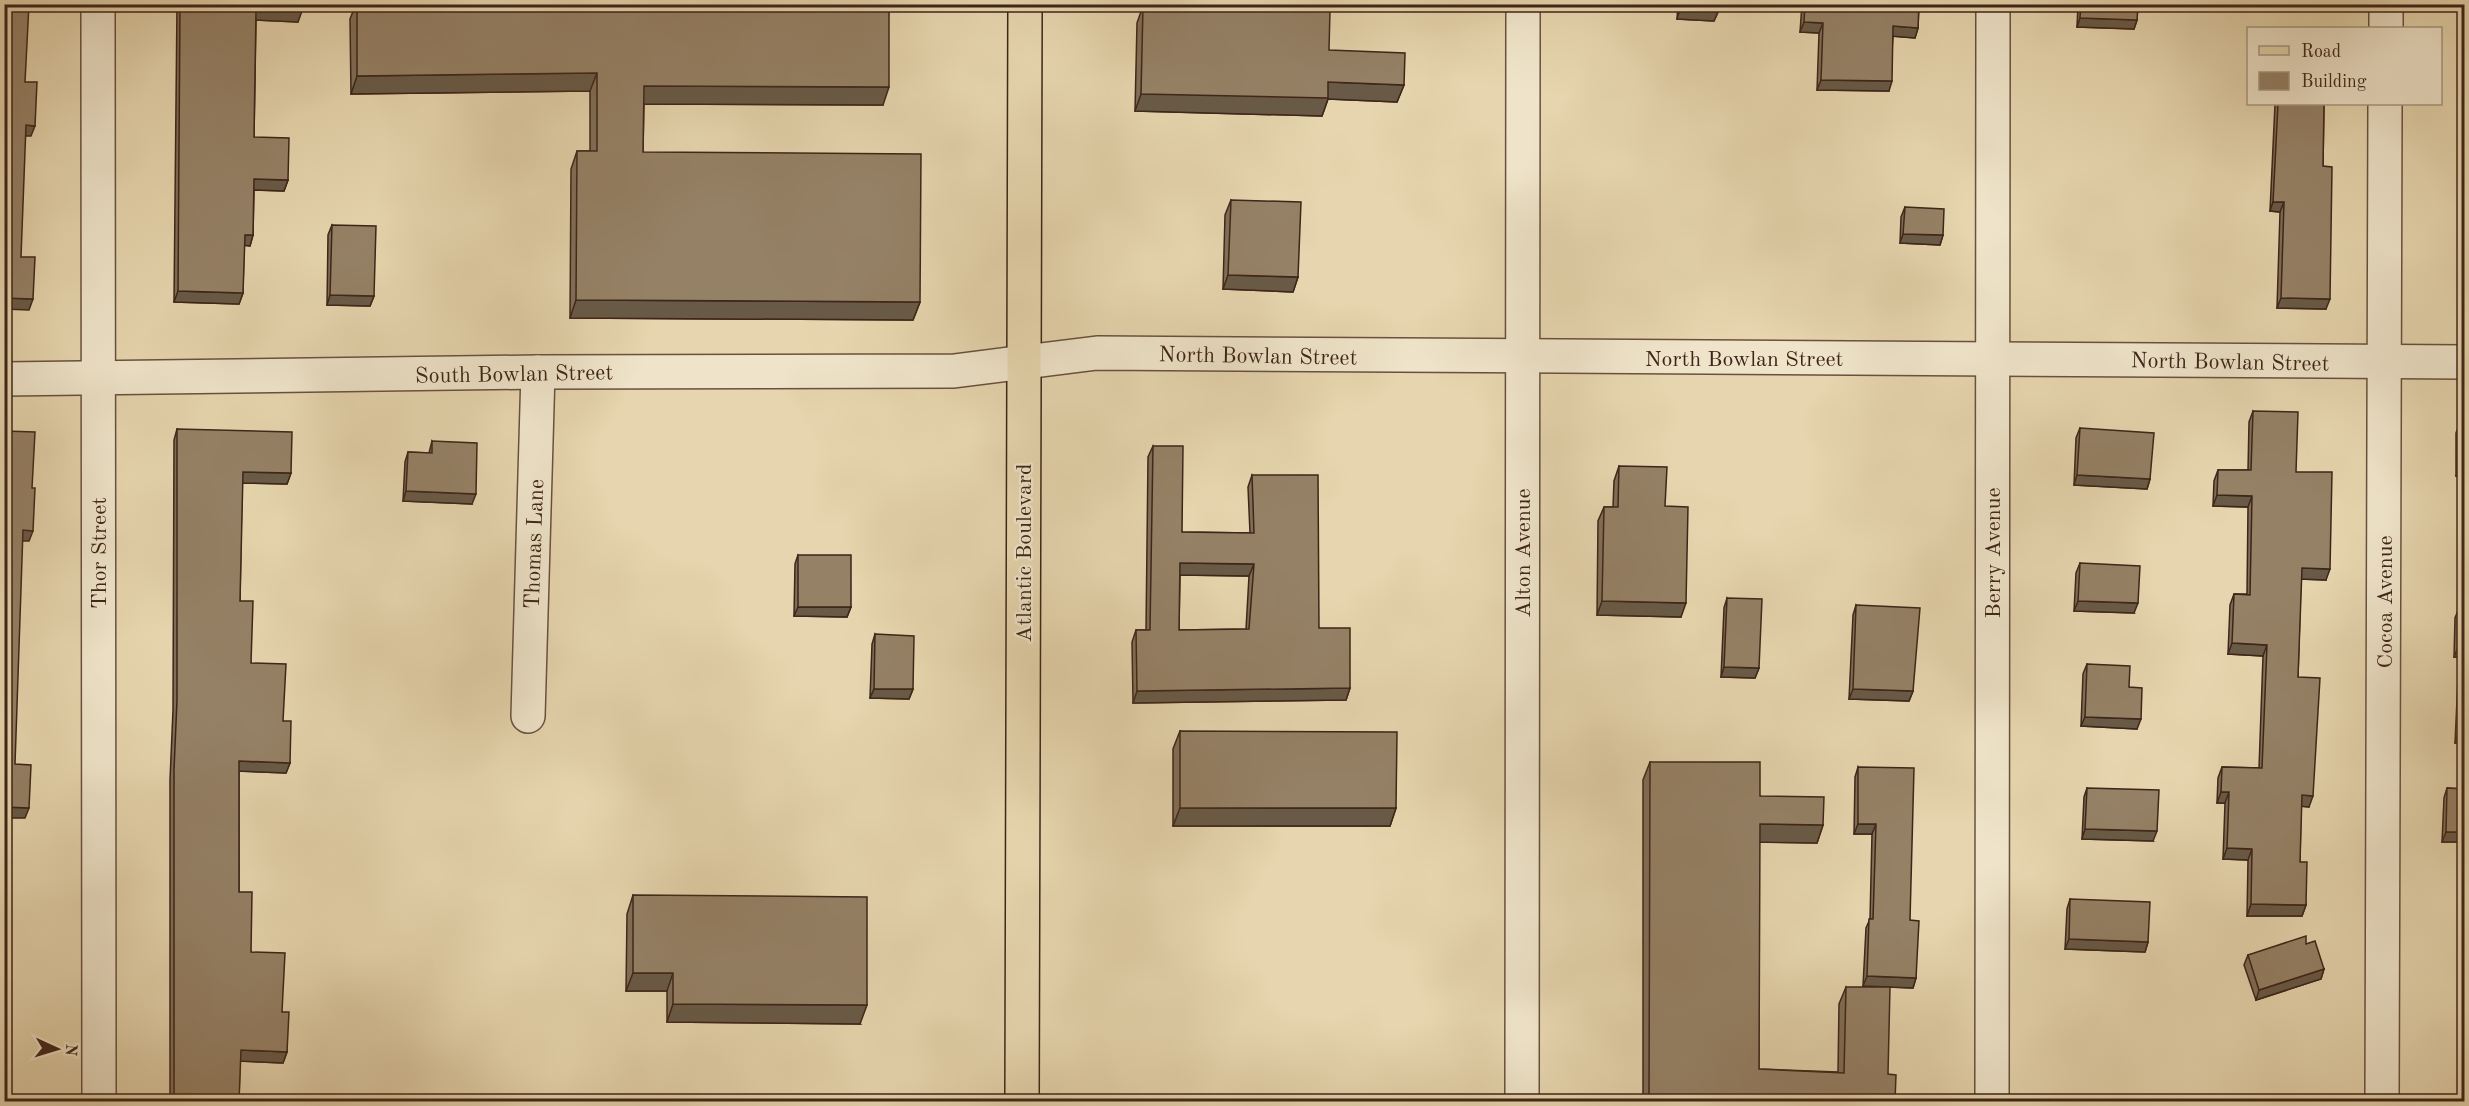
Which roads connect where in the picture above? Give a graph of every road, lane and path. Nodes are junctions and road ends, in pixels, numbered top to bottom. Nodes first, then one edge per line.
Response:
1 (98, 4) edge
2 (1024, 4) edge
3 (1523, 4) edge
4 (1993, 4) edge
5 (2386, 4) edge
6 (2386, 27) edge
7 (2385, 105) edge
8 (1523, 358) junction
9 (1992, 358) junction
10 (2384, 362) junction
11 (2464, 362) edge
12 (1024, 363) junction
13 (538, 372) junction
14 (97, 378) junction
15 (4, 379) edge
16 (528, 716) dead end
17 (99, 1101) edge
18 (1022, 1101) edge
19 (1522, 1101) edge
20 (1992, 1101) edge
21 (2382, 1101) edge

1 - 14 street, Thor Street
2 - 12 main road, Atlantic Boulevard
3 - 8 street, Alton Avenue
4 - 9 street, Berry Avenue
5 - 6 street
7 - 10 street, Cocoa Avenue
8 - 9 street, North Bowlan Street
8 - 12 street, North Bowlan Street
8 - 19 street, Alton Avenue
9 - 10 street, North Bowlan Street
9 - 20 street, Berry Avenue
10 - 11 street, North Bowlan Street
10 - 21 street, Cocoa Avenue
12 - 13 street, South Bowlan Street
12 - 18 main road, Atlantic Boulevard
13 - 14 street, South Bowlan Street
13 - 16 street, Thomas Lane
14 - 15 street, South Bowlan Street
14 - 17 street, Thor Street

